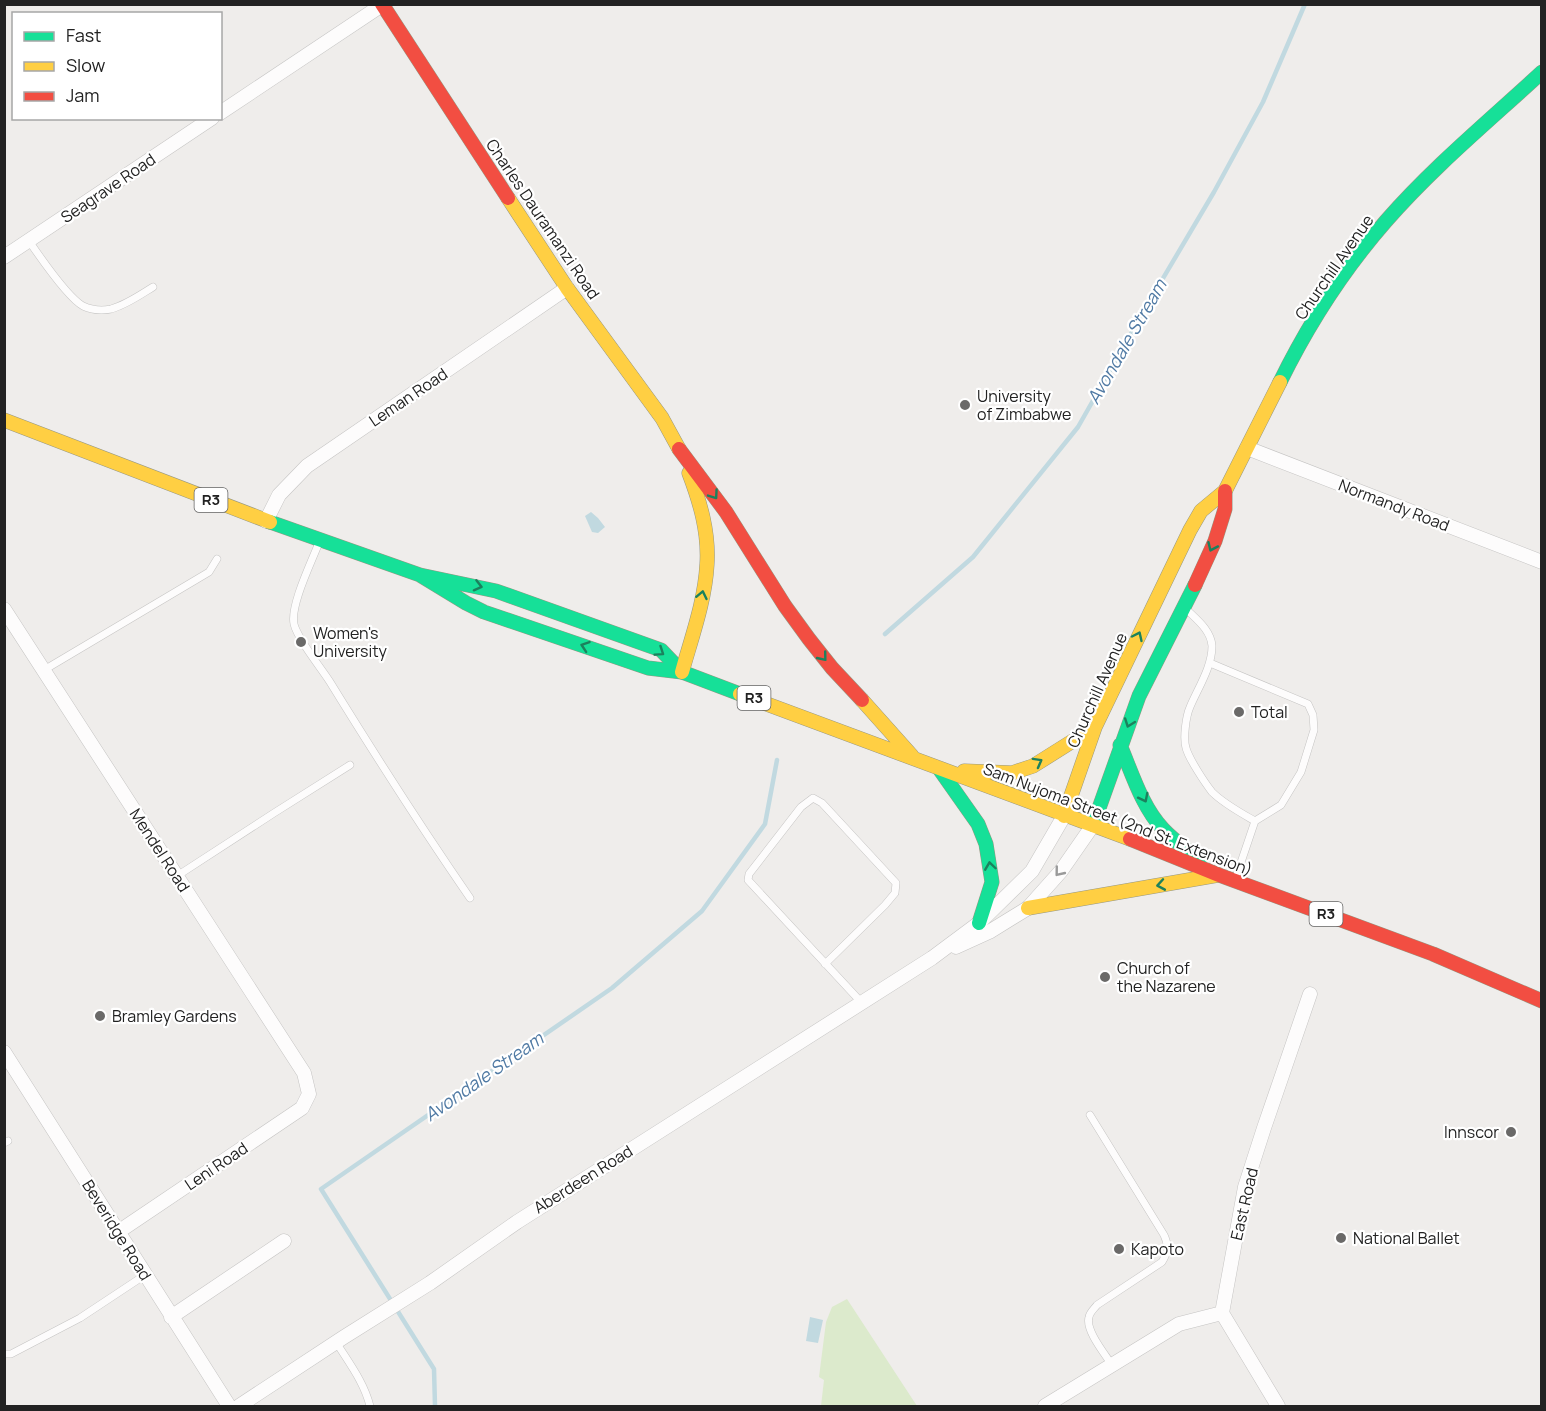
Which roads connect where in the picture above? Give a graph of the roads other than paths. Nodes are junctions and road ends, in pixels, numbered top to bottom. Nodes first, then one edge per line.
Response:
1 (382, 5) edge
2 (1542, 72) edge
3 (222, 112) edge
4 (209, 120) edge
5 (29, 241) junction
6 (4, 257) edge
7 (153, 287) dead end
8 (567, 288) junction
9 (4, 420) edge
10 (1246, 448) junction
11 (679, 449) junction
12 (1224, 491) junction
13 (266, 521) junction
14 (320, 540) junction
15 (217, 559) dead end
16 (1542, 562) edge
17 (420, 575) junction
18 (1185, 607) junction
19 (4, 609) edge
20 (1210, 663) junction
21 (44, 670) junction
22 (682, 672) junction
23 (1095, 727) junction
24 (1120, 745) junction
25 (913, 758) junction
26 (350, 765) dead end
27 (940, 770) junction
28 (1064, 816) junction
29 (1255, 821) junction
30 (1094, 825) junction
31 (1219, 875) junction
32 (177, 876) junction
33 (1235, 880) junction
34 (470, 898) dead end
35 (1028, 908) junction
36 (979, 923) junction
37 (932, 958) junction
38 (825, 964) junction
39 (1310, 994) dead end
40 (1542, 1001) edge
41 (861, 1002) junction
42 (4, 1052) edge
43 (309, 1094) joint
44 (1090, 1115) dead end
45 (118, 1232) junction
46 (284, 1241) dead end
47 (145, 1275) junction
48 (1222, 1313) junction
49 (171, 1317) junction
50 (340, 1339) junction
51 (4, 1354) edge
52 (1112, 1365) junction
53 (229, 1407) edge
54 (238, 1407) edge
55 (370, 1407) edge
56 (1045, 1407) edge
57 (1278, 1407) edge

1 - 3 street
1 - 8 main road, Charles Dauramanzi Road
2 - 10 main road, Churchill Avenue
4 - 5 street, Seagrave Road
5 - 6 street, Seagrave Road
5 - 7 lane
8 - 11 main road, Charles Dauramanzi Road
8 - 13 street, Leman Road
9 - 13 main road, Sam Nujoma Street (2nd St. Extension) / R3
10 - 12 main road, Churchill Avenue
10 - 16 street, Normandy Road
22 -> 11 main road
11 -> 25 main road
12 -> 18 main road, Churchill Avenue
23 -> 12 main road, Churchill Avenue
13 - 14 main road, Sam Nujoma Street (2nd St. Extension) / R3
14 - 17 main road, Sam Nujoma Street (2nd St. Extension) / R3
14 - 34 lane
15 - 21 lane
22 -> 17 main road, Sam Nujoma Street (2nd St. Extension) / R3
17 -> 22 main road, Sam Nujoma Street (2nd St. Extension) / R3
18 - 20 lane
18 -> 24 main road, Churchill Avenue
19 - 21 street, Mendel Road
20 - 29 lane
20 - 29 lane
21 - 32 street, Mendel Road
22 - 25 main road, Sam Nujoma Street (2nd St. Extension) / R3
27 -> 23 main road
23 - 28 main road, Churchill Avenue
24 - 30 main road, Churchill Avenue
24 -> 31 main road
25 - 27 main road, Sam Nujoma Street (2nd St. Extension) / R3
26 - 32 lane
27 - 28 main road, Sam Nujoma Street (2nd St. Extension) / R3
36 -> 27 main road
28 - 30 main road, Sam Nujoma Street (2nd St. Extension) / R3
28 - 36 street, Aberdeen Road
29 - 33 lane
30 - 31 main road, Sam Nujoma Street (2nd St. Extension) / R3
30 -> 35 street, Aberdeen Road
31 - 33 main road, Sam Nujoma Street (2nd St. Extension) / R3
31 -> 35 main road
32 - 43 street, Mendel Road
33 - 40 main road, Sam Nujoma Street (2nd St. Extension) / R3
35 - 37 street, Aberdeen Road
36 - 37 street, Aberdeen Road
37 - 41 street, Aberdeen Road
38 - 38 lane
38 - 41 lane
39 - 48 street, East Road
41 - 50 street, Aberdeen Road
42 - 45 street, Beveridge Road
43 - 45 street, Leni Road
44 - 52 lane
45 - 47 street, Beveridge Road
46 - 49 street
47 - 49 street, Beveridge Road
47 - 51 lane
48 - 52 street
48 - 57 street
49 - 53 street, Beveridge Road
50 - 54 street, Aberdeen Road
50 - 55 lane
52 - 56 street

